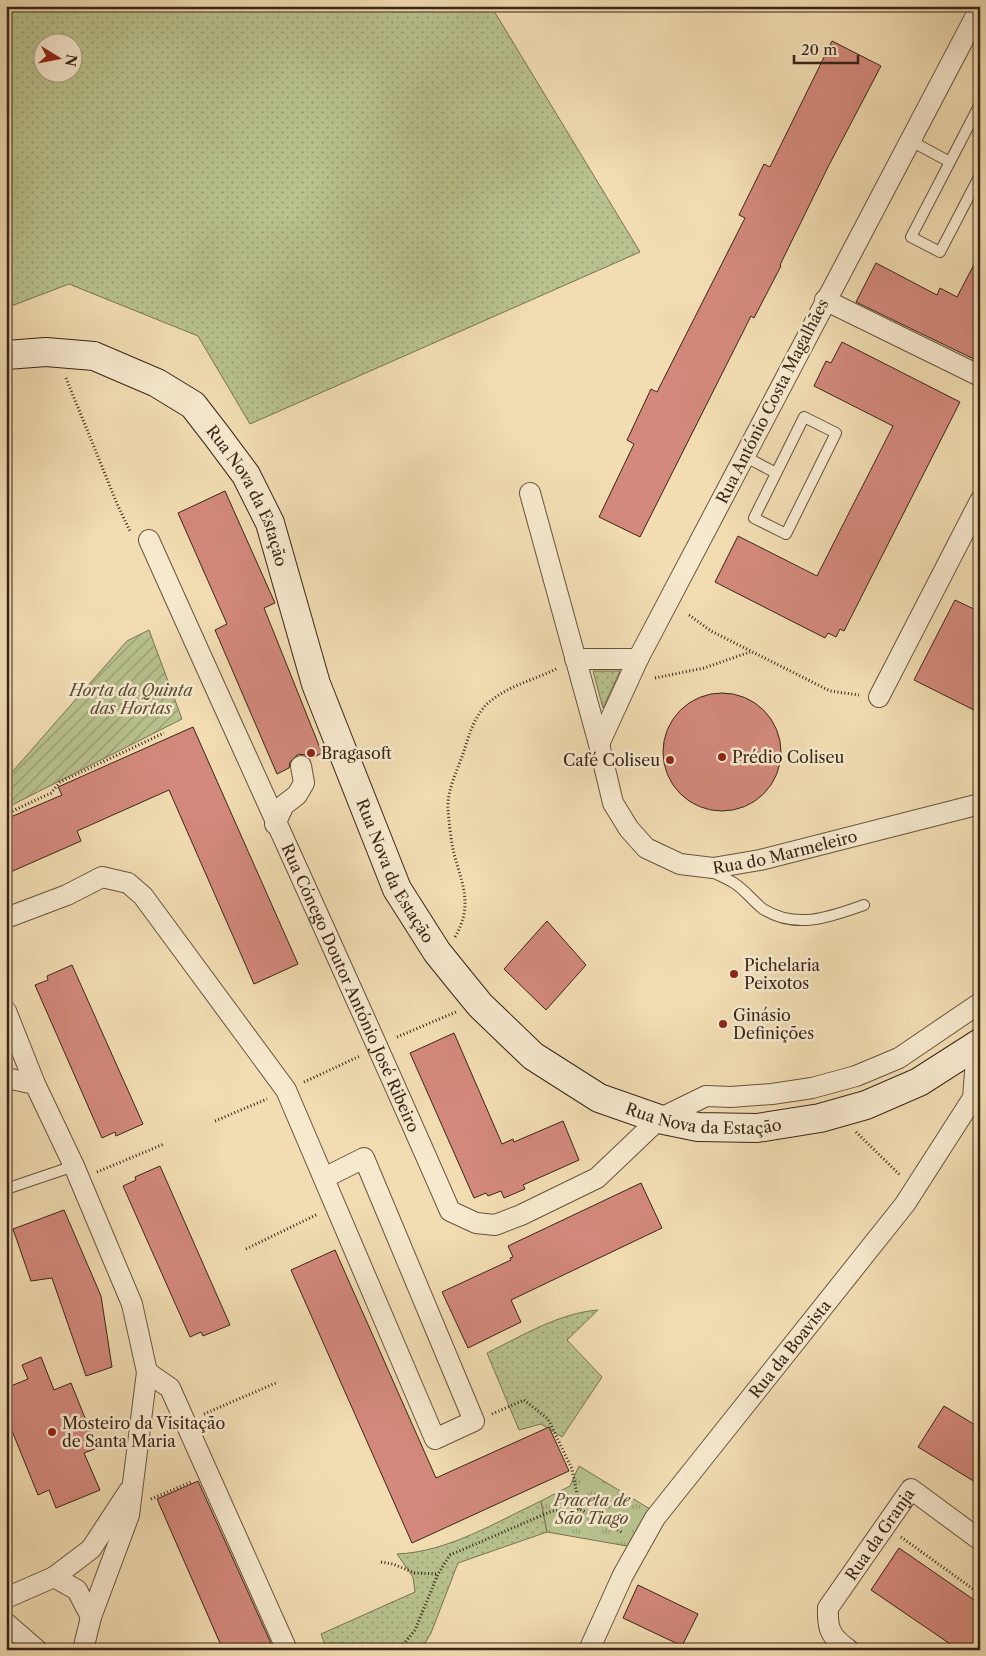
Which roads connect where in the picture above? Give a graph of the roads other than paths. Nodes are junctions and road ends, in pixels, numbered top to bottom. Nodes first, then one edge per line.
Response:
1 (980, 8) edge
2 (980, 104) edge
3 (909, 140) junction
4 (950, 162) junction
5 (980, 175) edge
6 (825, 300) junction
7 (6, 355) edge
8 (980, 376) edge
9 (744, 456) junction
10 (776, 473) junction
11 (530, 493) dead end
12 (980, 501) edge
13 (149, 540) dead end
14 (575, 658) junction
15 (638, 659) junction
16 (879, 697) road end
17 (599, 744) junction
18 (301, 766) dead end
19 (980, 804) edge
20 (275, 824) junction
21 (702, 867) junction
22 (864, 905) dead end
23 (6, 918) edge
24 (980, 1003) edge
25 (6, 1011) edge
26 (978, 1044) edge
27 (6, 1078) edge
28 (34, 1084) junction
29 (659, 1119) junction
30 (74, 1166) junction
31 (324, 1178) junction
32 (6, 1189) edge
33 (147, 1372) junction
34 (132, 1485) junction
35 (980, 1540) edge
36 (54, 1577) junction
37 (6, 1598) edge
38 (91, 1617) junction
39 (6, 1623) edge
40 (37, 1650) edge
41 (83, 1650) edge
42 (287, 1650) edge
43 (589, 1650) edge
44 (849, 1650) edge

1 - 3 street, Rua António Costa Magalhães
2 - 4 lane
3 - 4 lane
3 - 6 street, Rua António Costa Magalhães
4 - 5 lane
6 - 8 street
6 - 9 street, Rua António Costa Magalhães
7 - 29 street, Rua Nova da Estação
9 - 10 lane
9 - 15 street, Rua António Costa Magalhães
10 - 10 lane
11 - 14 street
12 - 16 street
13 - 20 street, Rua Cónego Doutor António José Ribeiro
14 - 15 street
14 - 17 street
15 - 17 street, Rua António Costa Magalhães
17 - 21 street, Rua do Marmeleiro
18 - 20 street
19 - 21 street, Rua do Marmeleiro
20 - 29 street, Rua Cónego Doutor António José Ribeiro
21 - 22 lane
23 - 31 street
24 - 29 street, Rua Cónego Doutor António José Ribeiro
25 - 28 street
26 - 29 street, Rua Nova da Estação
26 - 43 street, Rua da Boavista
27 - 28 street
28 - 30 street
30 - 32 lane
30 - 33 street
31 - 31 street
33 - 34 street
33 - 42 street
34 - 36 street
34 - 38 street
35 - 44 street, Rua da Granja
36 - 37 street
36 - 38 street
38 - 41 street
39 - 40 street

